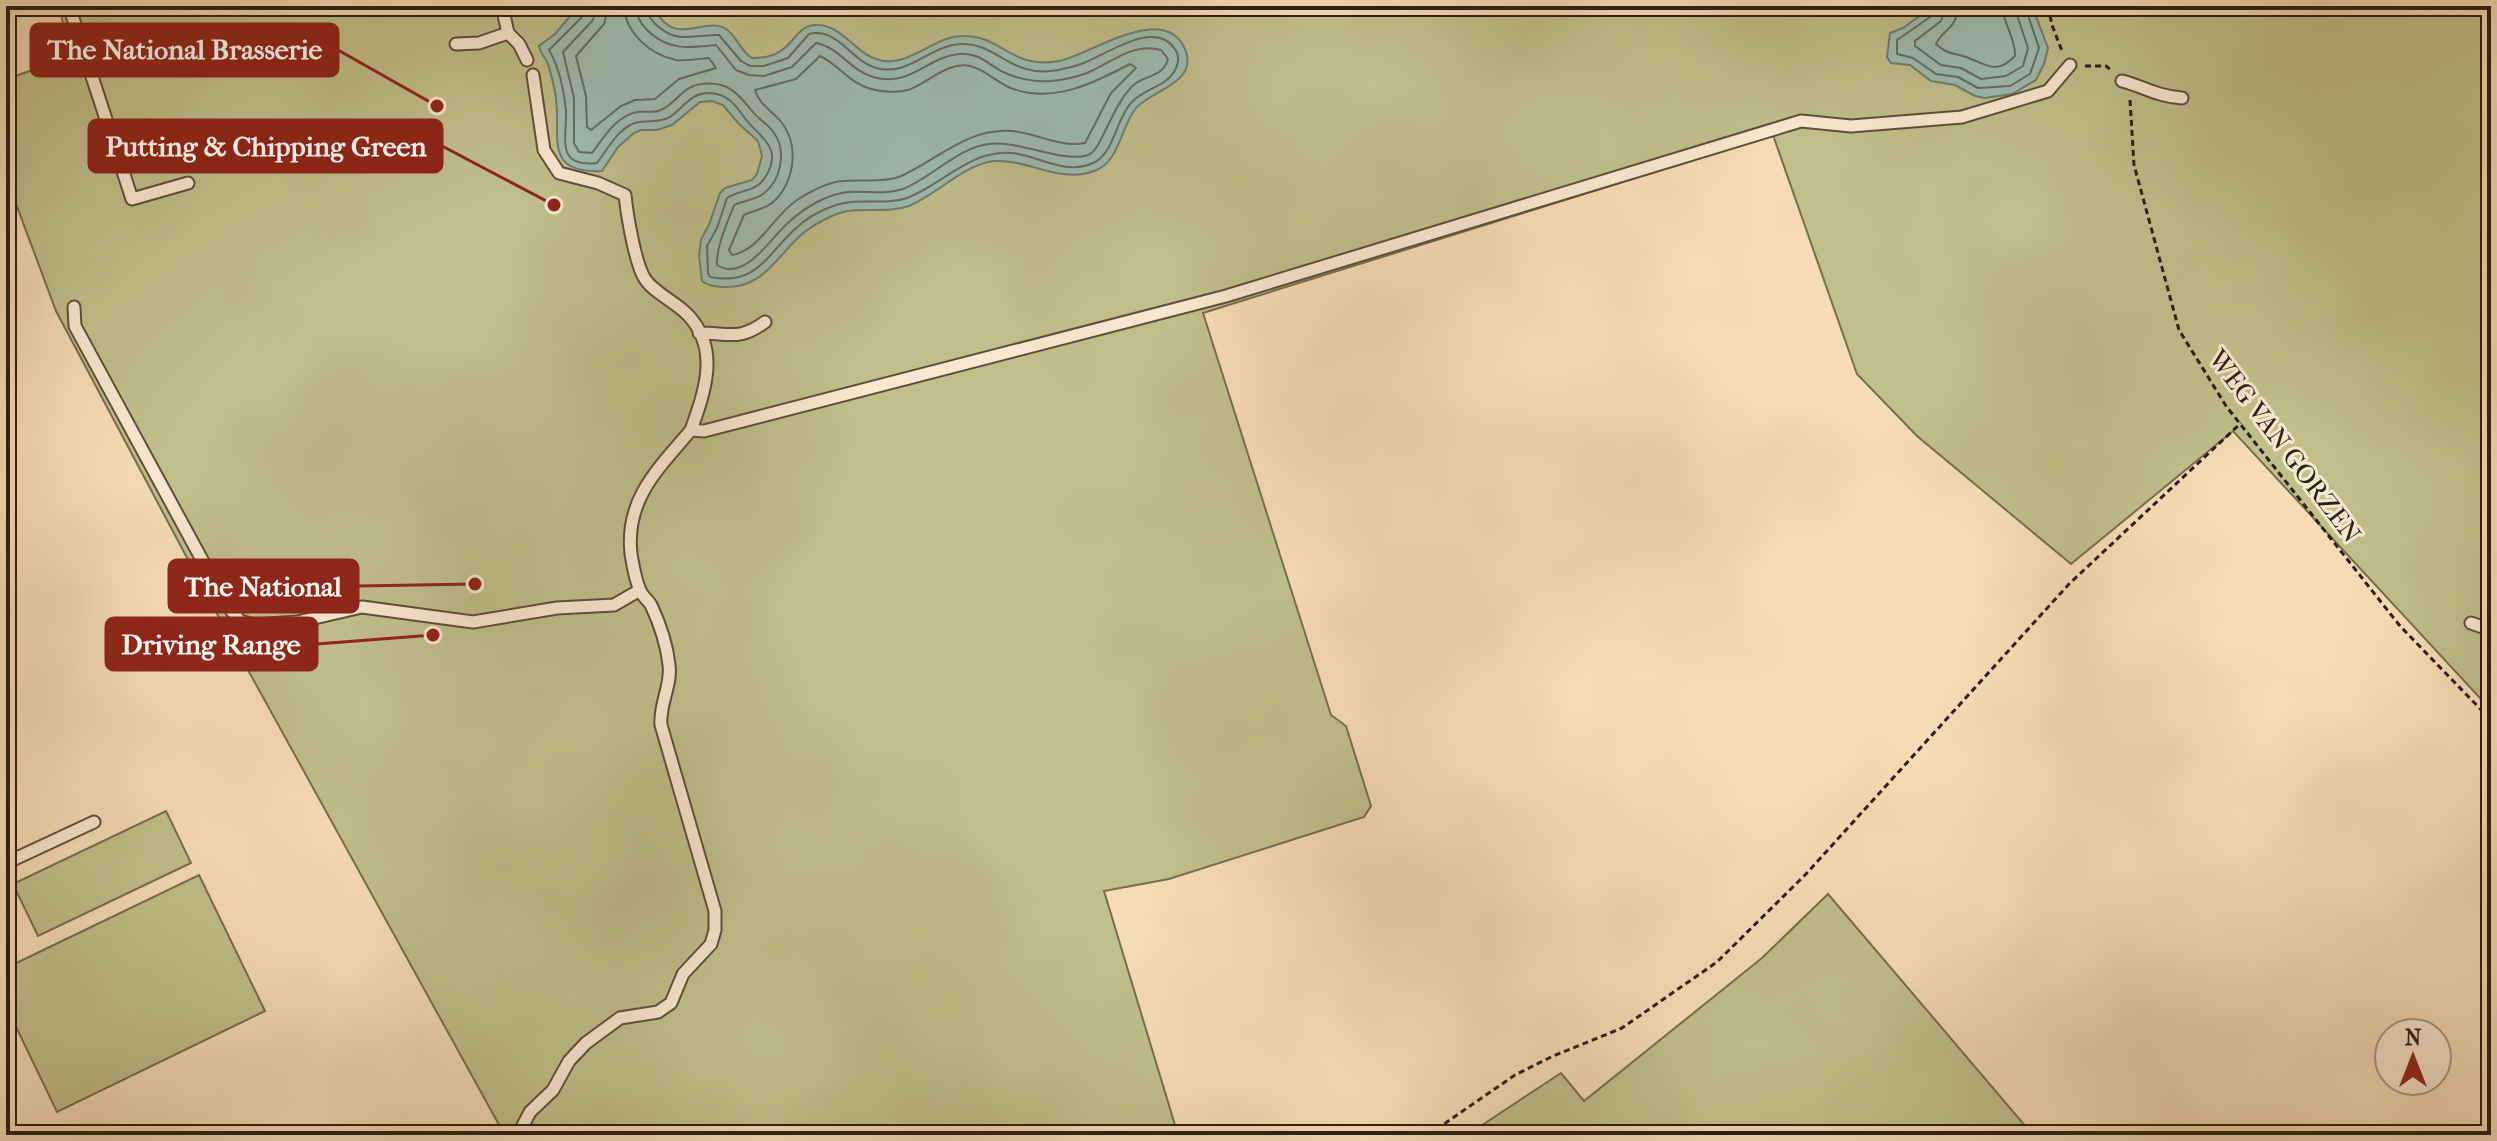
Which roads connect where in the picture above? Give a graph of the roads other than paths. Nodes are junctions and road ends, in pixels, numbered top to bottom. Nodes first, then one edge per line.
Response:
1 (69, 6) edge
2 (502, 6) edge
3 (1733, 6) edge
4 (1716, 9) dead end
5 (508, 33) junction
6 (456, 44) dead end
7 (527, 60) dead end
8 (2070, 65) road end
9 (533, 75) dead end
10 (2122, 81) road end
11 (2182, 98) dead end
12 (188, 183) dead end
13 (74, 307) dead end
14 (765, 322) dead end
15 (699, 333) junction
16 (691, 430) junction
17 (640, 590) junction
18 (2471, 623) dead end
19 (2491, 630) edge
20 (94, 822) dead end
21 (6, 863) edge
22 (518, 1135) edge

1 - 12 lane
2 - 5 lane
3 - 4 lane
5 - 6 lane
5 - 7 lane
8 - 16 lane
9 - 15 lane
10 - 11 lane
13 - 17 lane
14 - 15 lane
15 - 16 lane
16 - 17 lane
17 - 22 lane
18 - 19 lane
20 - 21 lane

